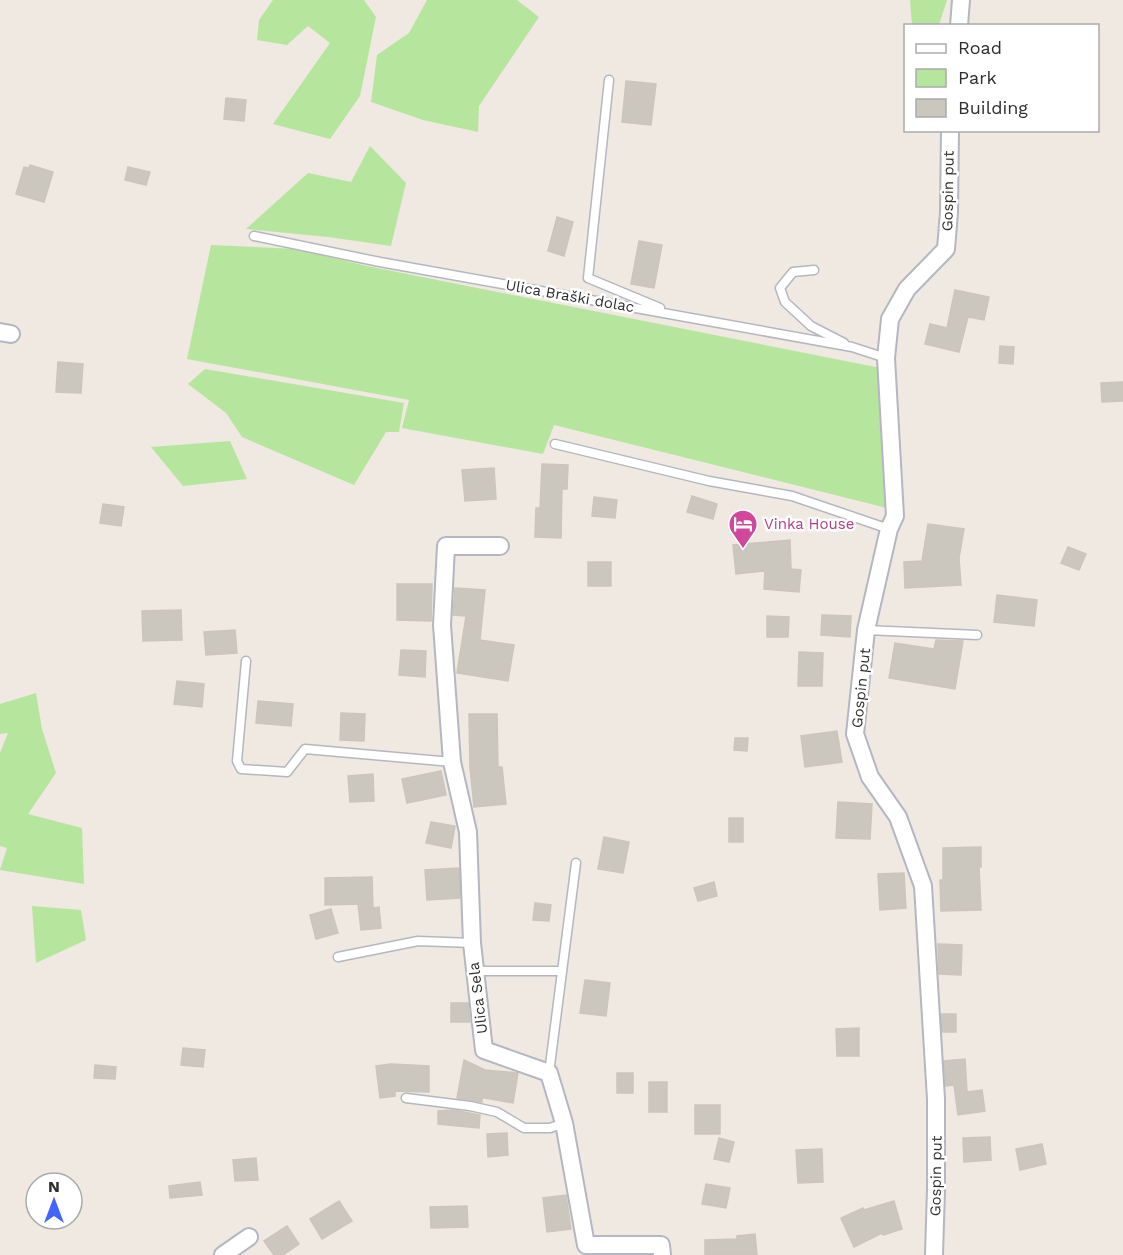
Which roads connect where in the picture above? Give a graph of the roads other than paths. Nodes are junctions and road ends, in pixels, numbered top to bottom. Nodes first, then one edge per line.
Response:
1 (961, 0) edge
2 (959, 24) edge
3 (609, 80) dead end
4 (950, 132) edge
5 (254, 236) dead end
6 (814, 270) dead end
7 (674, 314) junction
8 (852, 347) junction
9 (886, 358) junction
10 (555, 444) dead end
11 (889, 529) junction
12 (500, 546) dead end
13 (866, 630) junction
14 (977, 635) dead end
15 (246, 662) dead end
16 (452, 762) junction
17 (576, 863) dead end
18 (472, 943) junction
19 (338, 957) dead end
20 (475, 971) junction
21 (561, 971) junction
22 (549, 1073) junction
23 (406, 1098) dead end
24 (564, 1123) junction
25 (249, 1237) dead end
26 (223, 1255) edge
27 (662, 1255) edge
28 (934, 1255) edge

1 - 2 street
3 - 7 lane
4 - 9 street, Gospin put
5 - 7 lane, Ulica Braški dolac
6 - 8 lane
7 - 8 lane, Ulica Braški dolac
8 - 9 lane, Ulica Braški dolac
9 - 11 street, Gospin put
10 - 11 lane
11 - 13 street, Gospin put
12 - 16 street, Ulica Sela
13 - 14 lane
13 - 28 street, Gospin put
15 - 16 lane
16 - 18 street, Ulica Sela
17 - 21 lane
18 - 19 lane
18 - 20 street, Ulica Sela
20 - 21 lane
20 - 22 street, Ulica Sela
21 - 22 lane
22 - 24 street
23 - 24 lane
24 - 27 street
25 - 26 street

